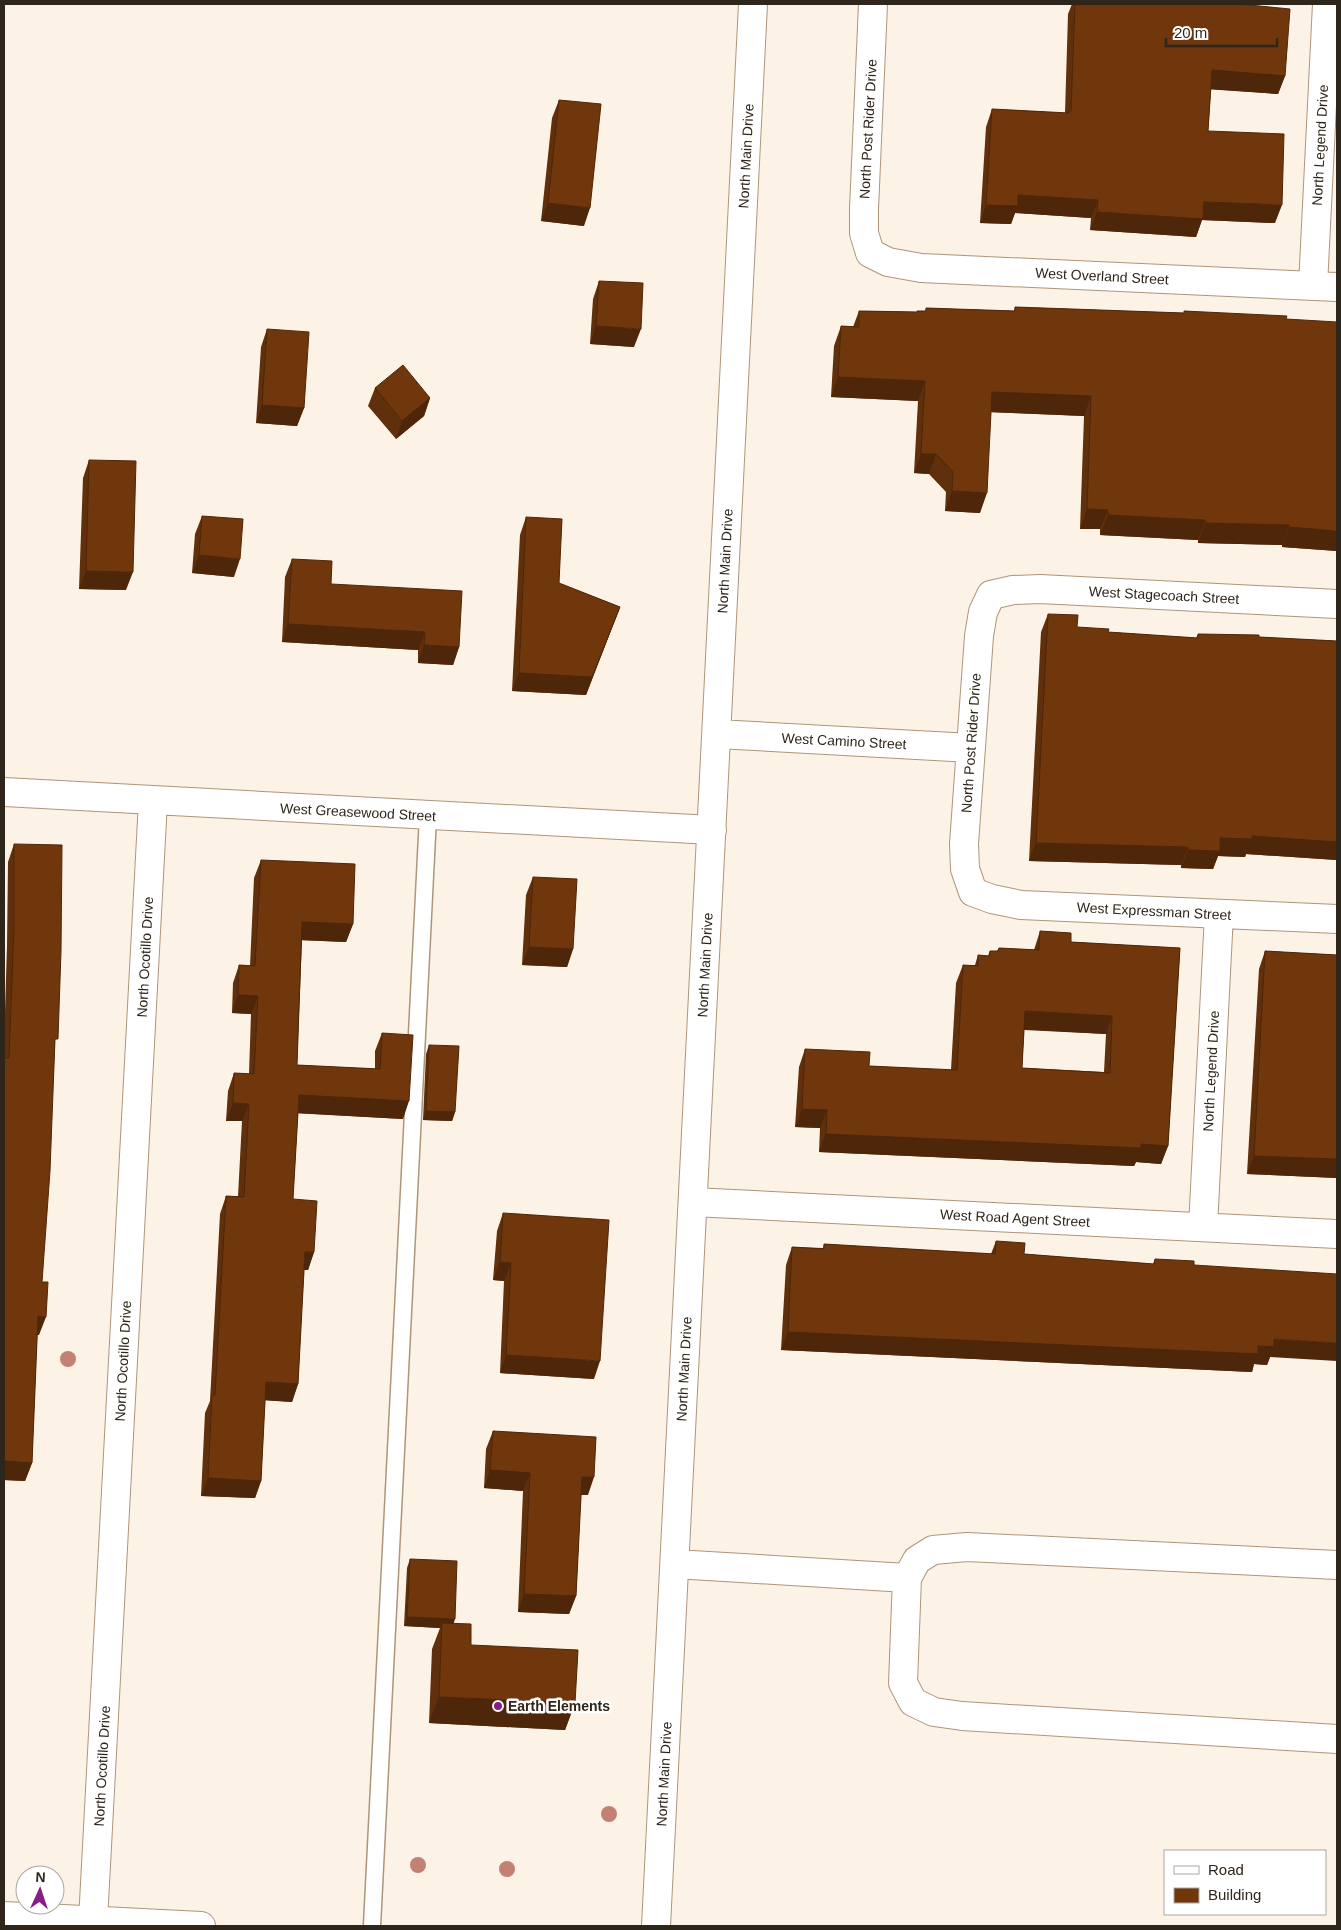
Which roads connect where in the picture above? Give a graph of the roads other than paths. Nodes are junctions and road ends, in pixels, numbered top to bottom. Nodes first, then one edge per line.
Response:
1 (753, 4) edge
2 (873, 4) edge
3 (1327, 4) edge
4 (870, 253) joint
5 (1325, 287) edge
6 (991, 595) joint
7 (1337, 604) edge
8 (716, 734) junction
9 (971, 748) junction
10 (4, 792) edge
11 (154, 801) junction
12 (428, 816) junction
13 (712, 830) junction
14 (973, 892) joint
15 (1219, 914) junction
16 (1337, 919) edge
17 (693, 1202) junction
18 (1203, 1228) junction
19 (1337, 1234) edge
20 (675, 1564) junction
21 (1337, 1565) edge
22 (906, 1578) junction
23 (1337, 1739) edge
24 (4, 1916) edge
25 (93, 1921) junction
26 (201, 1926) edge
27 (372, 1926) edge
28 (656, 1926) edge

1 - 8 street, North Main Drive
2 - 4 street, North Post Rider Drive
3 - 5 street, North Legend Drive
4 - 5 street, West Overland Street
6 - 7 street, West Stagecoach Street
6 - 9 street, North Post Rider Drive
8 - 9 street, West Camino Street
8 - 13 street, North Main Drive
9 - 14 street, North Post Rider Drive
10 - 11 street, West Greasewood Street
11 - 12 street, West Greasewood Street
11 - 25 street, North Ocotillo Drive
12 - 13 street, West Greasewood Street
12 - 27 lane
13 - 17 street, North Main Drive
14 - 15 street, West Expressman Street
15 - 16 street, West Expressman Street
15 - 18 street, North Legend Drive
17 - 18 street, West Road Agent Street
17 - 20 street, North Main Drive
18 - 19 street, West Road Agent Street
20 - 22 street
20 - 28 street, North Main Drive
21 - 22 street
22 - 23 street
24 - 25 street
25 - 26 street

